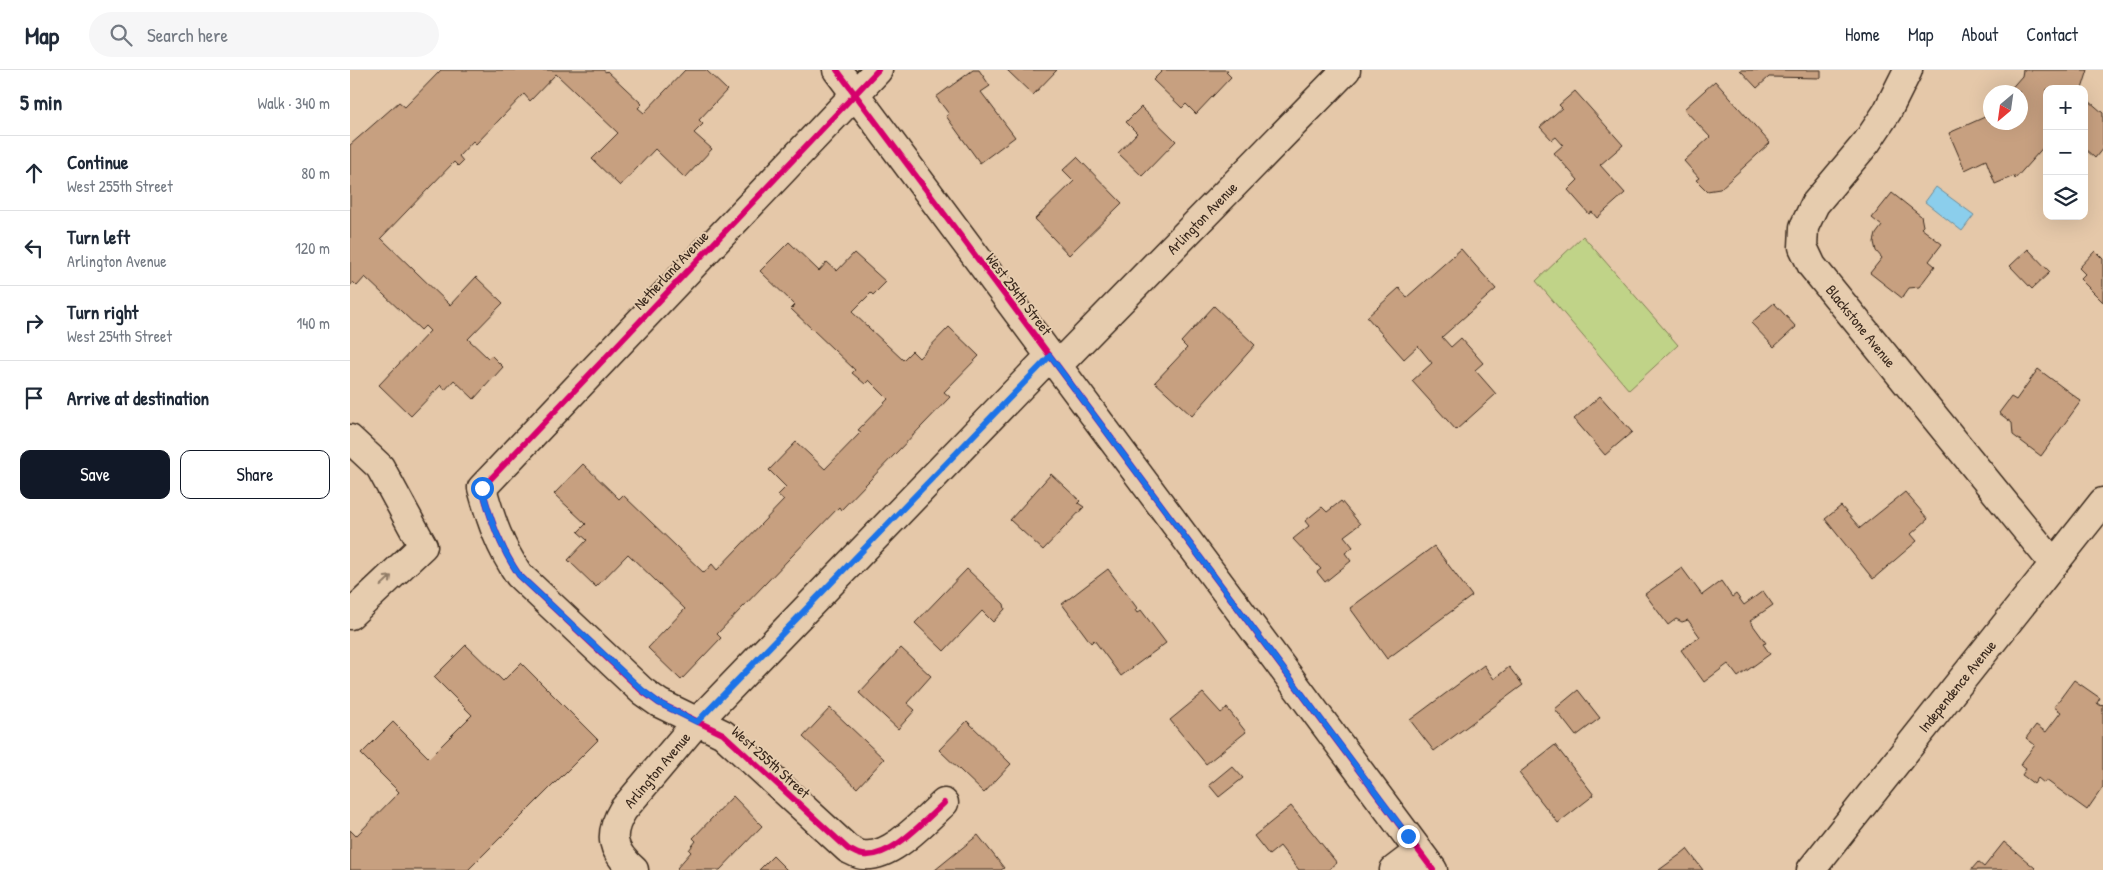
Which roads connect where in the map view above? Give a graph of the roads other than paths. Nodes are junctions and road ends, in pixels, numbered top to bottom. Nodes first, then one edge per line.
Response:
1 (836, 70) edge
2 (878, 70) edge
3 (1346, 70) edge
4 (1908, 70) edge
5 (855, 95) junction
6 (1054, 361) junction
7 (350, 438) edge
8 (482, 488) joint
9 (2103, 502) edge
10 (2054, 564) junction
11 (350, 614) edge
12 (697, 722) junction
13 (944, 803) dead end
14 (1426, 860) edge
15 (634, 870) edge
16 (1394, 870) edge
17 (1811, 870) edge

1 - 5 street, West 254th Street
2 - 5 street, Netherland Avenue
3 - 6 street, Arlington Avenue
4 - 10 street, Blackstone Avenue
5 - 6 street, West 254th Street
5 - 8 street, Netherland Avenue
6 - 12 street, Arlington Avenue
6 - 14 street, West 254th Street
11 -> 7 street
8 - 12 street, West 255th Street
9 - 10 street, Independence Avenue
10 - 17 street, Independence Avenue
12 - 13 street, West 255th Street
12 - 15 street, Arlington Avenue
14 - 16 street

